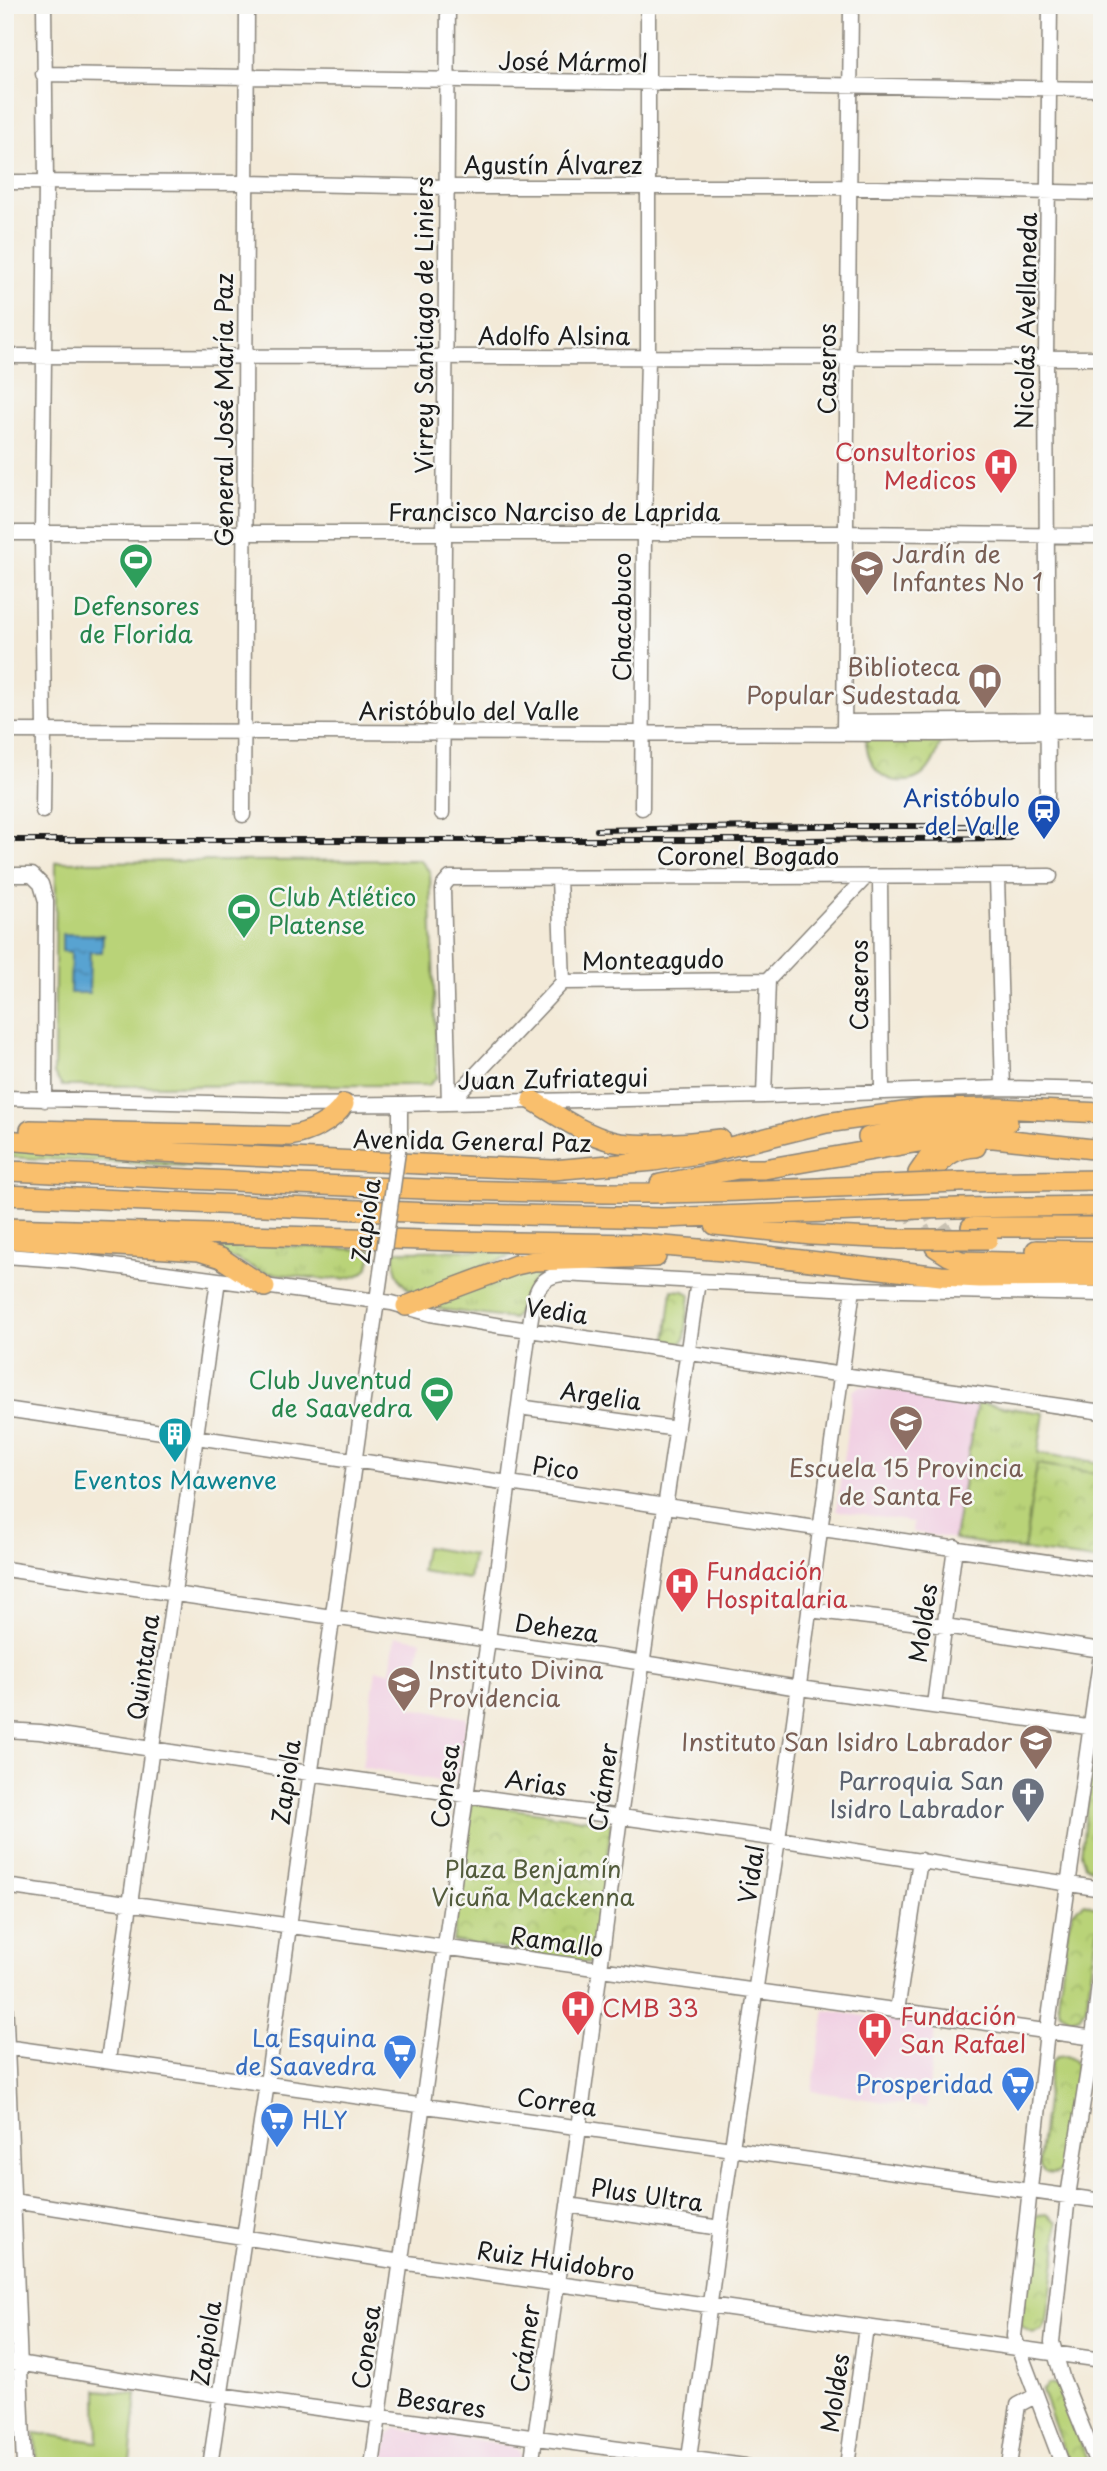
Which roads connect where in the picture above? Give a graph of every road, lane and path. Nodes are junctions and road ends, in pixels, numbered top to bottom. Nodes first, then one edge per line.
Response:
1 (44, 5) edge
2 (247, 5) edge
3 (448, 5) edge
4 (648, 5) edge
5 (851, 5) edge
6 (1050, 5) edge
7 (43, 74) junction
8 (247, 77) junction
9 (447, 81) junction
10 (648, 85) junction
11 (850, 85) junction
12 (1049, 89) junction
13 (1102, 89) edge
14 (5, 182) edge
15 (46, 183) junction
16 (246, 183) junction
17 (647, 186) junction
18 (447, 187) junction
19 (850, 188) junction
20 (1049, 192) junction
21 (1102, 193) edge
22 (5, 356) edge
23 (43, 356) junction
24 (1046, 357) junction
25 (246, 358) junction
26 (444, 358) junction
27 (648, 358) junction
28 (849, 358) junction
29 (1102, 358) edge
30 (245, 532) junction
31 (5, 533) edge
32 (41, 533) junction
33 (848, 533) junction
34 (445, 534) junction
35 (644, 534) junction
36 (1047, 535) junction
37 (1102, 536) edge
38 (1102, 720) edge
39 (1048, 726) junction
40 (844, 727) junction
41 (1102, 731) edge
42 (5, 732) edge
43 (44, 732) junction
44 (443, 733) junction
45 (643, 733) junction
46 (244, 734) junction
47 (1048, 806) dead end
48 (642, 808) dead end
49 (43, 811) dead end
50 (442, 813) dead end
51 (243, 815) dead end
52 (5, 875) edge
53 (1050, 876) dead end
54 (559, 878) junction
55 (864, 878) junction
56 (880, 878) junction
57 (997, 878) junction
58 (768, 980) junction
59 (563, 982) junction
60 (1003, 1088) junction
61 (1102, 1090) edge
62 (881, 1092) junction
63 (764, 1096) junction
64 (5, 1098) edge
65 (45, 1100) junction
66 (532, 1100) junction
67 (449, 1103) junction
68 (344, 1104) junction
69 (400, 1104) junction
70 (1097, 1119) edge
71 (5, 1129) edge
72 (797, 1129) junction
73 (961, 1138) junction
74 (5, 1140) edge
75 (1102, 1150) edge
76 (1102, 1160) edge
77 (738, 1169) junction
78 (5, 1171) edge
79 (1102, 1180) edge
80 (604, 1193) junction
81 (5, 1198) edge
82 (1102, 1206) edge
83 (662, 1218) junction
84 (1102, 1227) edge
85 (5, 1228) edge
86 (895, 1234) junction
87 (1102, 1238) edge
88 (5, 1239) edge
89 (959, 1246) tunnel mouth
90 (935, 1247) tunnel mouth
91 (1102, 1251) edge
92 (5, 1256) edge
93 (767, 1256) junction
94 (1093, 1270) edge
95 (218, 1280) junction
96 (698, 1281) junction
97 (265, 1287) junction
98 (853, 1289) junction
99 (1102, 1294) edge
100 (376, 1301) junction
101 (406, 1306) junction
102 (529, 1329) junction
103 (688, 1353) junction
104 (842, 1374) junction
105 (519, 1407) junction
106 (5, 1409) edge
107 (1102, 1412) edge
108 (677, 1429) junction
109 (197, 1438) junction
110 (353, 1462) junction
111 (508, 1484) junction
112 (665, 1505) junction
113 (822, 1527) junction
114 (955, 1548) junction
115 (5, 1569) edge
116 (1102, 1570) edge
117 (174, 1593) junction
118 (809, 1610) junction
119 (332, 1617) junction
120 (945, 1626) junction
121 (488, 1640) junction
122 (1102, 1649) edge
123 (642, 1664) junction
124 (799, 1688) junction
125 (934, 1705) junction
126 (1097, 1728) edge
127 (5, 1730) edge
128 (154, 1749) junction
129 (309, 1773) junction
130 (465, 1794) junction
131 (620, 1817) junction
132 (778, 1839) junction
133 (920, 1860) junction
134 (1067, 1885) junction
135 (5, 1886) edge
136 (1102, 1889) edge
137 (131, 1904) junction
138 (289, 1926) junction
139 (443, 1948) junction
140 (1102, 1956) edge
141 (599, 1970) junction
142 (755, 1990) junction
143 (5, 1997) edge
144 (897, 2011) junction
145 (1047, 2032) junction
146 (1097, 2038) edge
147 (6, 2047) edge
148 (108, 2060) junction
149 (267, 2083) junction
150 (421, 2105) junction
151 (579, 2128) junction
152 (733, 2148) junction
153 (1029, 2190) junction
154 (1068, 2196) junction
155 (9, 2201) edge
156 (1102, 2201) edge
157 (568, 2205) junction
158 (720, 2228) junction
159 (244, 2237) junction
160 (401, 2262) junction
161 (556, 2283) junction
162 (710, 2304) junction
163 (866, 2327) junction
164 (1018, 2348) junction
165 (1055, 2353) junction
166 (1102, 2360) edge
167 (12, 2362) edge
168 (220, 2395) junction
169 (1035, 2396) junction
170 (378, 2416) junction
171 (534, 2439) junction
172 (689, 2462) edge
173 (24, 2466) edge
174 (210, 2466) edge
175 (372, 2466) edge
176 (530, 2466) edge
177 (745, 2466) edge
178 (847, 2466) edge
179 (1009, 2466) edge
180 (1063, 2466) edge
181 (1098, 2466) edge

1 - 7 street
2 - 8 street, General José María Paz
3 - 9 street, Virrey Santiago de Liniers
4 - 10 street, Chacabuco
5 - 11 street, Caseros
6 - 12 street, Nicolás Avellaneda
7 - 8 street, José Mármol
7 - 15 street
8 - 9 street, José Mármol
8 - 16 street, General José María Paz
9 - 10 street, José Mármol
9 - 18 street, Virrey Santiago de Liniers
10 - 11 street, José Mármol
10 - 17 street, Chacabuco
11 - 12 street, José Mármol
11 - 19 street, Caseros
12 - 13 street, José Mármol
12 - 20 street, Nicolás Avellaneda
14 - 15 street, Agustín Álvarez
15 - 16 street, Agustín Álvarez
15 - 23 street
16 - 18 street, Agustín Álvarez
16 - 25 street, General José María Paz
17 - 18 street, Agustín Álvarez
17 - 19 street, Agustín Álvarez
17 - 27 street, Chacabuco
18 - 26 street, Virrey Santiago de Liniers
19 - 20 street, Agustín Álvarez
19 - 28 street, Caseros
20 - 21 street, Agustín Álvarez
20 - 24 street, Nicolás Avellaneda
22 - 23 street, Adolfo Alsina
23 - 25 street, Adolfo Alsina
23 - 32 street
24 - 28 street, Adolfo Alsina
24 - 29 street, Adolfo Alsina
24 - 36 street, Nicolás Avellaneda
25 - 26 street, Adolfo Alsina
25 - 30 street, General José María Paz
26 - 27 street, Adolfo Alsina
26 - 34 street, Virrey Santiago de Liniers
27 - 28 street, Adolfo Alsina
27 - 35 street, Chacabuco
28 - 33 street, Caseros
30 - 32 street, Francisco Narciso de Laprida
30 - 34 street, Francisco Narciso de Laprida
30 - 46 street, General José María Paz
31 - 32 street, Francisco Narciso de Laprida
32 - 43 street
33 - 35 street, Francisco Narciso de Laprida
33 - 36 street, Francisco Narciso de Laprida
33 - 40 street, Caseros
34 - 35 street, Francisco Narciso de Laprida
34 - 44 street, Virrey Santiago de Liniers
35 - 45 street, Chacabuco
36 - 37 street, Francisco Narciso de Laprida
36 - 39 street, Nicolás Avellaneda
38 - 39 street, Aristóbulo del Valle
39 - 40 street, Aristóbulo del Valle
39 - 41 street, Aristóbulo del Valle
39 - 47 street, Nicolás Avellaneda
40 - 45 street, Aristóbulo del Valle
42 - 43 street, Aristóbulo del Valle
43 - 46 street, Aristóbulo del Valle
43 - 49 street
44 - 45 street, Aristóbulo del Valle
44 - 46 street, Aristóbulo del Valle
44 - 50 street, Virrey Santiago de Liniers
45 - 48 street, Chacabuco
46 - 51 street, General José María Paz
52 - 65 street
53 - 57 street, Coronel Bogado
54 - 55 street, Coronel Bogado
54 - 59 street
54 - 67 street, Coronel Bogado
55 - 56 street, Coronel Bogado
55 - 58 street
56 - 57 street, Coronel Bogado
56 - 62 street, Caseros
57 - 60 street
58 - 59 street, Monteagudo
58 - 63 street
59 - 67 street, Monteagudo
60 - 61 street, Juan Zufriategui
60 - 62 street, Juan Zufriategui
62 - 63 street, Juan Zufriategui
63 - 66 street, Juan Zufriategui
64 - 65 street, Juan Zufriategui
65 - 68 street, Juan Zufriategui
66 - 67 street, Juan Zufriategui
66 - 72 highway
67 - 69 street, Juan Zufriategui
68 - 69 street, Juan Zufriategui
68 - 71 highway
69 - 100 street, Zapiola, bridge
70 - 72 highway, Avenida General Paz
70 - 77 highway
72 - 74 highway, Avenida General Paz
73 - 75 highway
73 - 76 highway
73 - 77 highway
77 - 80 highway
78 - 80 highway, Avenida General Paz
79 - 80 highway, Avenida General Paz, bridge
81 - 83 highway
82 - 83 highway, bridge
83 - 86 highway
84 - 86 highway
85 - 93 highway
86 - 87 highway, bridge
88 - 97 highway
89 - 91 highway
90 - 94 highway
92 - 95 street, Vedia
93 - 94 highway
93 - 101 highway
95 - 97 street, Vedia
95 - 109 street, Quintana
96 - 98 street
96 - 102 street, Conesa
96 - 103 street, Crámer
97 - 100 street, Vedia
98 - 99 street
98 - 104 street, Vidal
100 - 101 street, Vedia
100 - 110 street, Zapiola
101 - 102 street, Vedia
102 - 103 street, Vedia
102 - 105 street, Conesa
103 - 104 street, Vedia
103 - 108 street, Crámer
104 - 107 street, Vedia
104 - 113 street, Vidal
105 - 108 street, Argelia
105 - 111 street, Conesa
106 - 109 street, Pico
108 - 112 street, Crámer
109 - 110 street, Pico
109 - 117 street, Quintana
110 - 111 street, Pico
110 - 119 street, Zapiola
111 - 112 street, Pico
111 - 121 street, Conesa
112 - 113 street, Pico
112 - 123 street, Crámer
113 - 114 street, Pico
113 - 118 street, Vidal
114 - 116 street, Pico
114 - 120 street, Moldes
115 - 117 street, Deheza
117 - 119 street, Deheza
117 - 128 street, Quintana
118 - 120 street
118 - 124 street, Vidal
119 - 121 street, Deheza
119 - 129 street, Zapiola
120 - 122 street
120 - 125 street, Moldes
121 - 123 street, Deheza
121 - 130 street, Conesa
122 - 126 street
123 - 124 street, Deheza
123 - 131 street, Crámer
124 - 125 street, Deheza
124 - 132 street, Vidal
125 - 126 street, Deheza
126 - 134 street
127 - 128 street, Arias
128 - 129 street, Arias
128 - 137 street, Quintana
129 - 130 street, Arias
129 - 138 street, Zapiola
130 - 131 street, Arias
130 - 139 street, Conesa
131 - 132 street, Arias
131 - 141 street, Crámer
132 - 133 street, Arias
132 - 142 street, Vidal
133 - 134 street, Arias
133 - 144 street
134 - 136 street, Arias
134 - 145 street
135 - 137 street, Ramallo
137 - 138 street, Ramallo
137 - 148 street, Quintana
138 - 139 street, Ramallo
138 - 149 street, Zapiola
139 - 141 street, Ramallo
139 - 150 street, Conesa
140 - 146 street
141 - 142 street, Ramallo
141 - 151 street, Crámer
142 - 144 street, Ramallo
142 - 152 street, Vidal
143 - 147 street
144 - 145 street, Ramallo
145 - 146 street, Ramallo
145 - 153 street
146 - 154 street
147 - 148 street, Correa
147 - 155 street
148 - 149 street, Correa
149 - 150 street, Correa
149 - 159 street, Zapiola
150 - 151 street, Correa
150 - 160 street, Conesa
151 - 152 street, Correa
151 - 157 street, Crámer
152 - 153 street, Correa
152 - 158 street, Vidal
153 - 154 street, Correa
153 - 164 street
154 - 156 street, Correa
154 - 165 street
155 - 159 street, Ruiz Huidobro
155 - 167 street
157 - 158 street, Plus Ultra
157 - 161 street, Crámer
158 - 162 street, Vidal
159 - 160 street, Ruiz Huidobro
159 - 168 street, Zapiola
160 - 161 street, Ruiz Huidobro
160 - 170 street, Conesa
161 - 162 street, Ruiz Huidobro
161 - 171 street, Crámer
162 - 163 street, Ruiz Huidobro
162 - 172 street, Vidal
163 - 164 street, Ruiz Huidobro
163 - 178 street, Moldes
164 - 165 street, Ruiz Huidobro
164 - 169 street
165 - 166 street, Ruiz Huidobro
165 - 181 street
167 - 168 street, Besares
167 - 173 street
168 - 170 street, Besares
168 - 174 street, Zapiola
169 - 179 street
169 - 180 street
170 - 171 street, Besares
170 - 175 street, Conesa
171 - 172 street, Besares
171 - 176 street, Crámer
172 - 177 street, Besares

